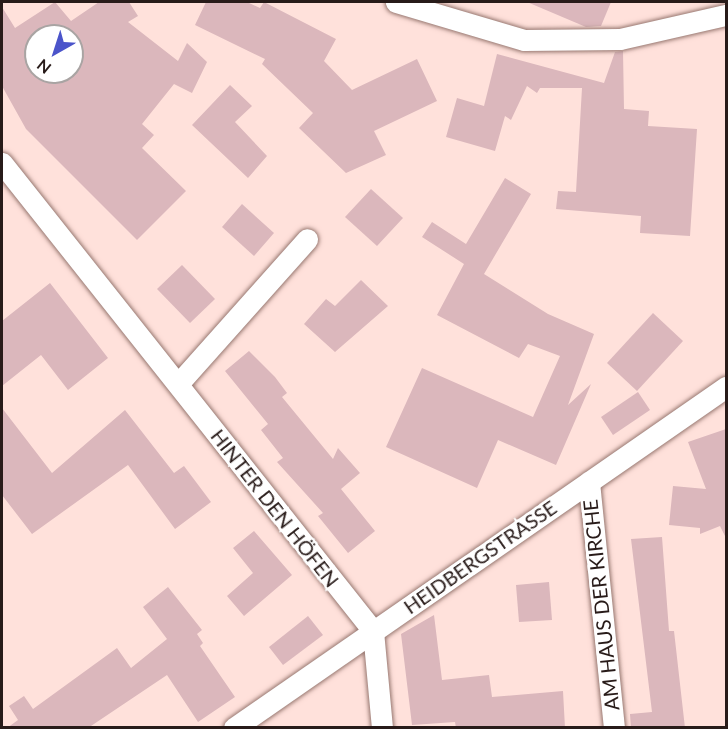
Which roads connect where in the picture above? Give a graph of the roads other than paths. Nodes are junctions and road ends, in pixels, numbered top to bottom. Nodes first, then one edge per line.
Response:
1 (396, 2) edge
2 (726, 15) edge
3 (2, 163) edge
4 (307, 238) dead end
5 (178, 384) junction
6 (726, 387) edge
7 (589, 482) junction
8 (373, 631) junction
9 (234, 728) edge
10 (382, 728) edge
11 (614, 728) edge

1 - 2 street
3 - 5 street, HINTER DEN HÖFEN
4 - 5 street
5 - 8 street, HINTER DEN HÖFEN
6 - 7 street, HEIDBERGSTRASSE
7 - 8 street, HEIDBERGSTRASSE
7 - 11 street, AM HAUS DER KIRCHE
8 - 9 street, HEIDBERGSTRASSE
8 - 10 street

